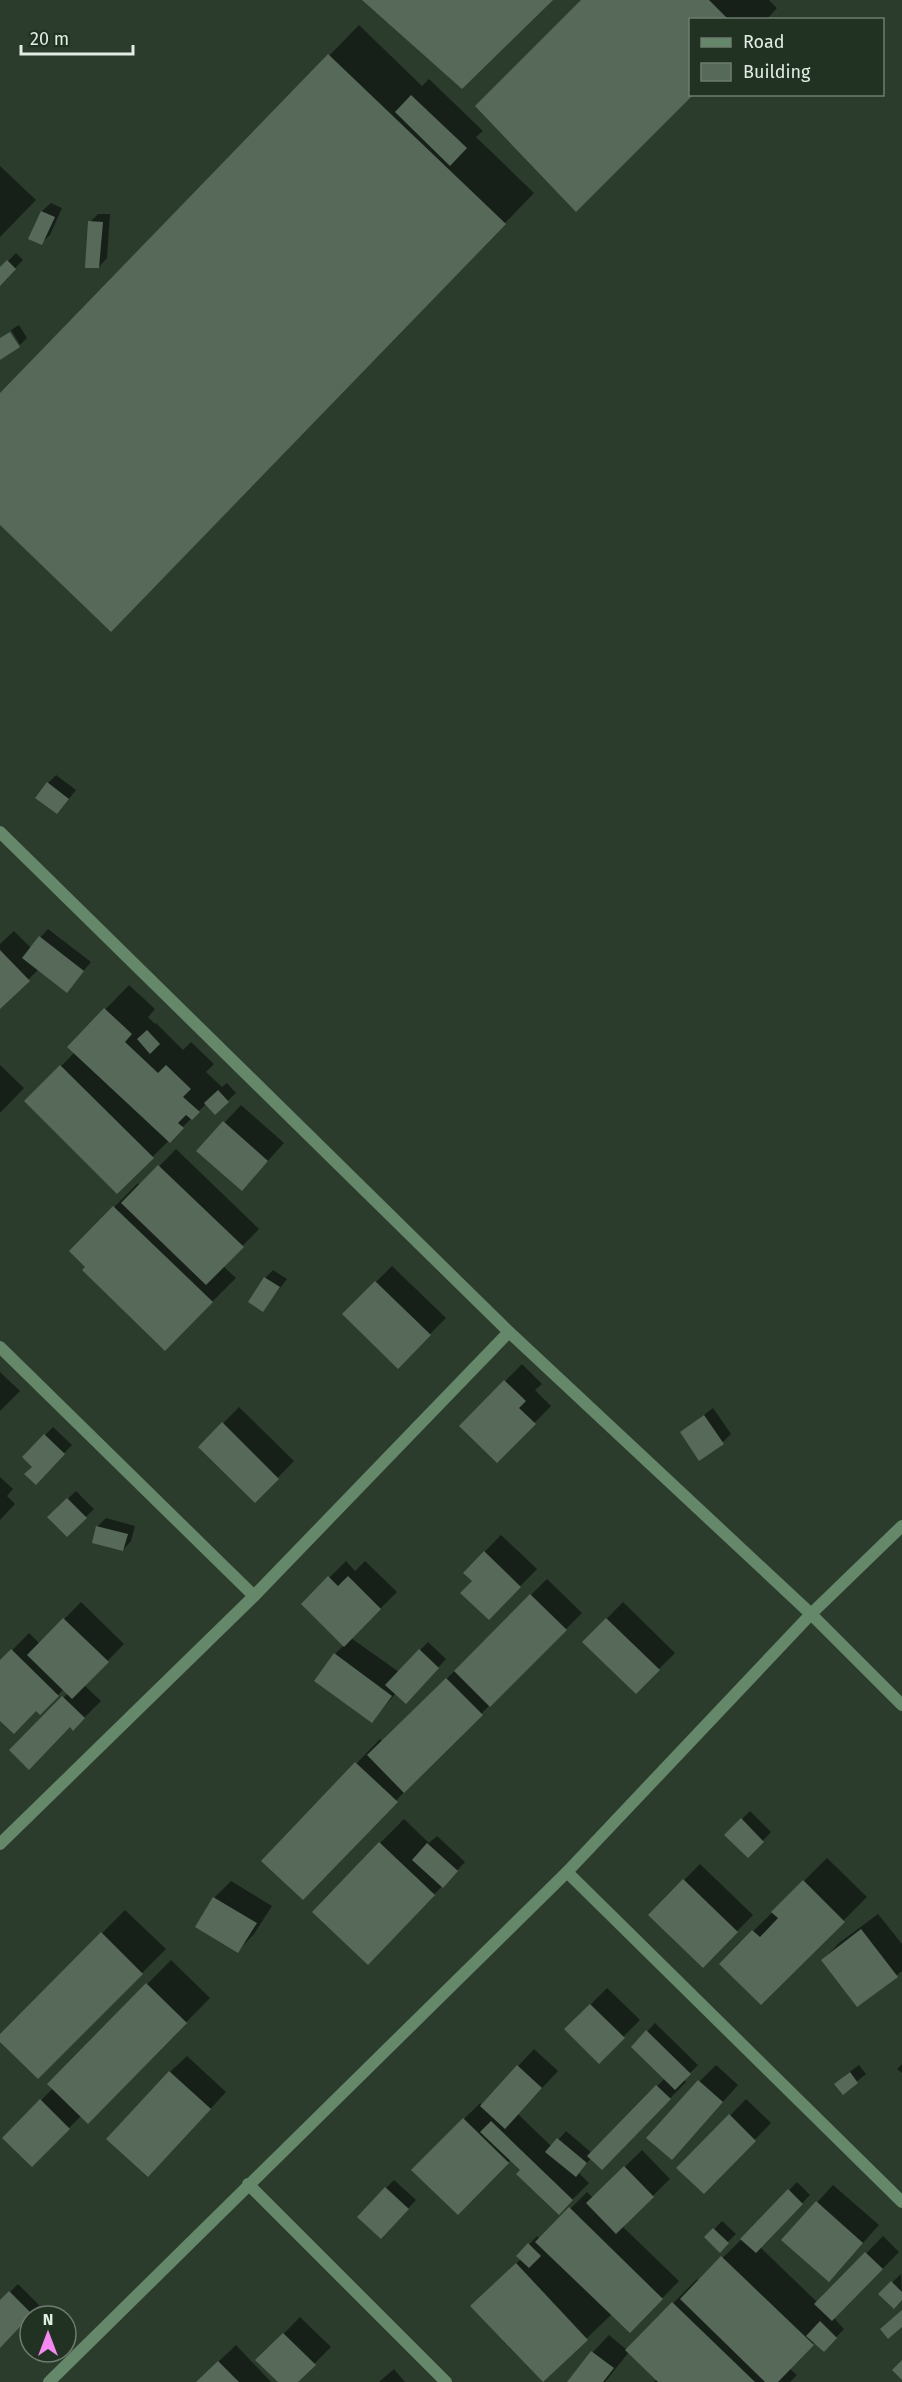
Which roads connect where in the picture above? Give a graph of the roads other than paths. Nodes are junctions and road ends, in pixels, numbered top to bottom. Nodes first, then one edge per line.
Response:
1 (0, 832) edge
2 (509, 1332) junction
3 (0, 1347) edge
4 (902, 1526) edge
5 (254, 1596) junction
6 (811, 1614) junction
7 (902, 1705) edge
8 (0, 1844) edge
9 (567, 1872) junction
10 (248, 2184) junction
11 (902, 2202) edge
12 (49, 2382) edge
13 (446, 2382) edge

1 - 2 street
2 - 5 street
2 - 6 street
3 - 5 street
4 - 6 street
5 - 8 street
6 - 7 street
6 - 9 street
9 - 10 street
9 - 11 street
10 - 12 street
10 - 13 street

